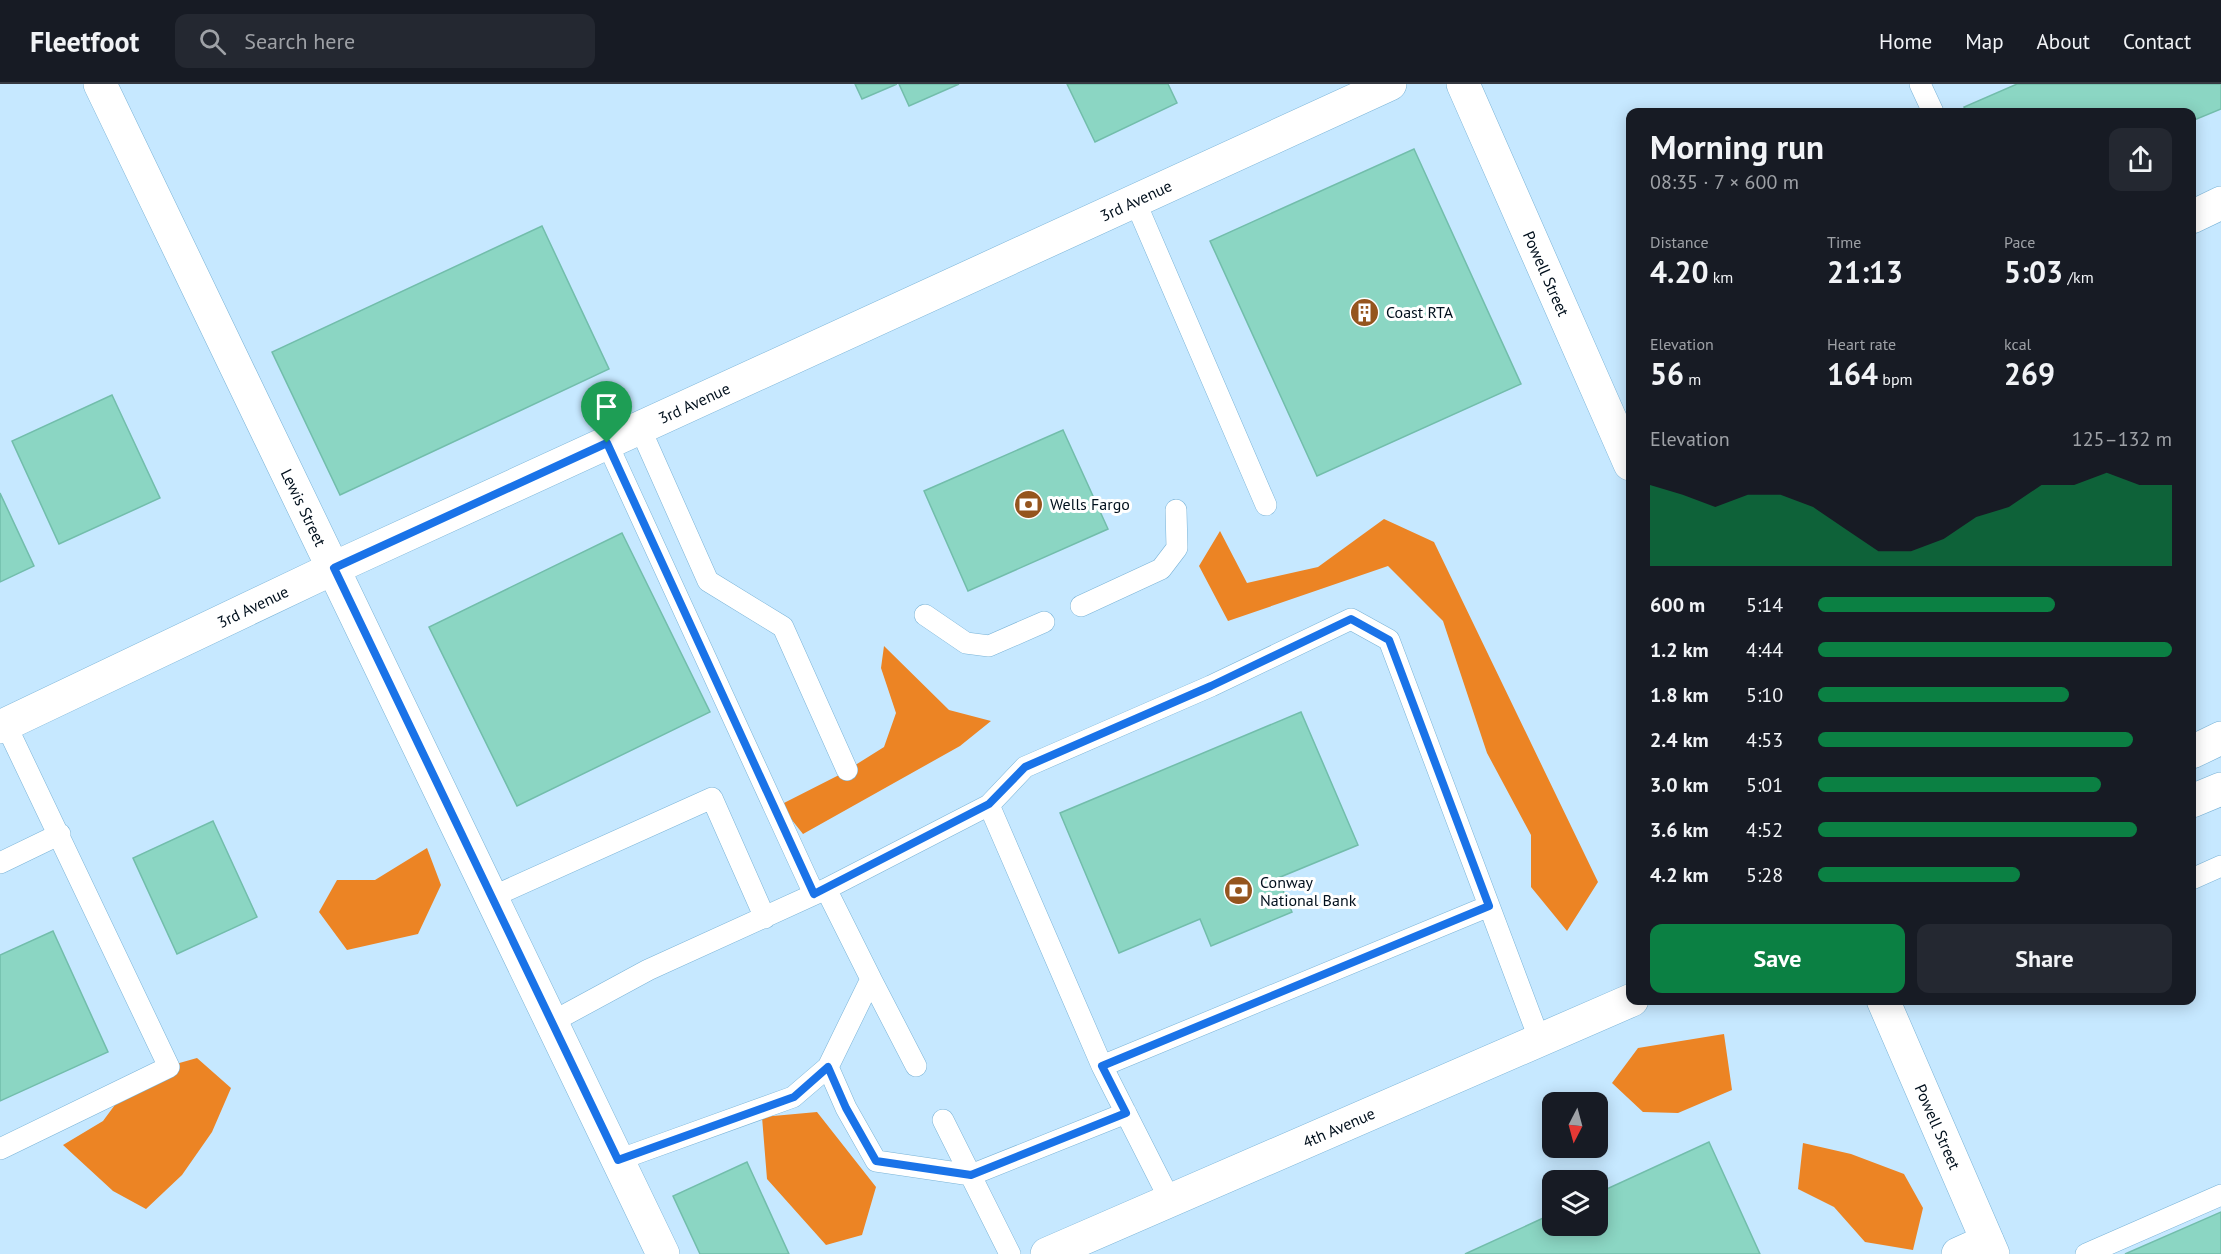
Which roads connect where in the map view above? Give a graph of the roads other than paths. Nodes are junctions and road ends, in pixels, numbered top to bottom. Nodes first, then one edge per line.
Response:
1 (100, 84) edge
2 (1390, 84) edge
3 (1462, 84) edge
4 (1920, 84) edge
5 (1931, 108) edge
6 (1135, 201) junction
7 (2221, 203) edge
8 (2196, 215) edge
9 (640, 428) junction
10 (607, 443) junction
11 (1626, 450) edge
12 (1266, 505) dead end
13 (1176, 510) dead end
14 (334, 568) junction
15 (1081, 606) dead end
16 (925, 615) dead end
17 (1044, 622) dead end
18 (3, 726) edge
19 (2221, 738) edge
20 (2196, 750) edge
21 (847, 770) dead end
22 (2221, 789) edge
23 (2196, 799) edge
24 (989, 804) junction
25 (60, 834) junction
26 (0, 863) edge
27 (2221, 866) edge
28 (2196, 877) edge
29 (820, 892) junction
30 (492, 897) junction
31 (1489, 906) junction
32 (765, 918) junction
33 (871, 979) junction
34 (1626, 1003) edge
35 (1885, 1005) edge
36 (552, 1022) junction
37 (1540, 1041) junction
38 (916, 1066) dead end
39 (1102, 1066) junction
40 (828, 1067) junction
41 (1126, 1113) junction
42 (944, 1120) dead end
43 (0, 1149) edge
44 (618, 1160) junction
45 (971, 1175) junction
46 (2221, 1195) edge
47 (1170, 1200) junction
48 (1990, 1247) edge
49 (663, 1254) edge
50 (1010, 1254) edge
51 (1047, 1254) edge
52 (1958, 1254) edge
53 (2086, 1254) edge

1 - 14 main road, Lewis Street
2 - 6 main road, 3rd Avenue
3 - 11 main road, Powell Street
4 - 5 lane
6 - 9 main road, 3rd Avenue
6 - 12 lane
7 - 8 main road
9 - 10 main road, 3rd Avenue
9 - 21 lane
10 - 14 main road, 3rd Avenue
10 - 29 lane
13 - 15 lane
14 - 18 main road, 3rd Avenue
14 - 30 main road, Lewis Street
16 - 17 lane
18 - 25 lane
19 - 20 main road
22 - 23 main road
24 - 29 lane
24 - 31 lane
24 - 39 lane
25 - 26 lane
25 - 43 lane
27 - 28 lane
29 - 32 lane
29 - 33 lane
30 - 32 lane
30 - 36 main road, Lewis Street
31 - 37 lane
31 - 39 lane
32 - 36 lane
33 - 38 lane
33 - 40 lane
34 - 37 main road, 4th Avenue
35 - 48 main road, Powell Street
36 - 44 main road, Lewis Street
37 - 47 main road, 4th Avenue
39 - 41 lane
40 - 44 lane
40 - 45 lane
41 - 45 lane
41 - 47 lane
42 - 45 lane
44 - 49 main road, Lewis Street
45 - 50 lane
46 - 53 lane
47 - 51 main road, 4th Avenue
48 - 52 main road

